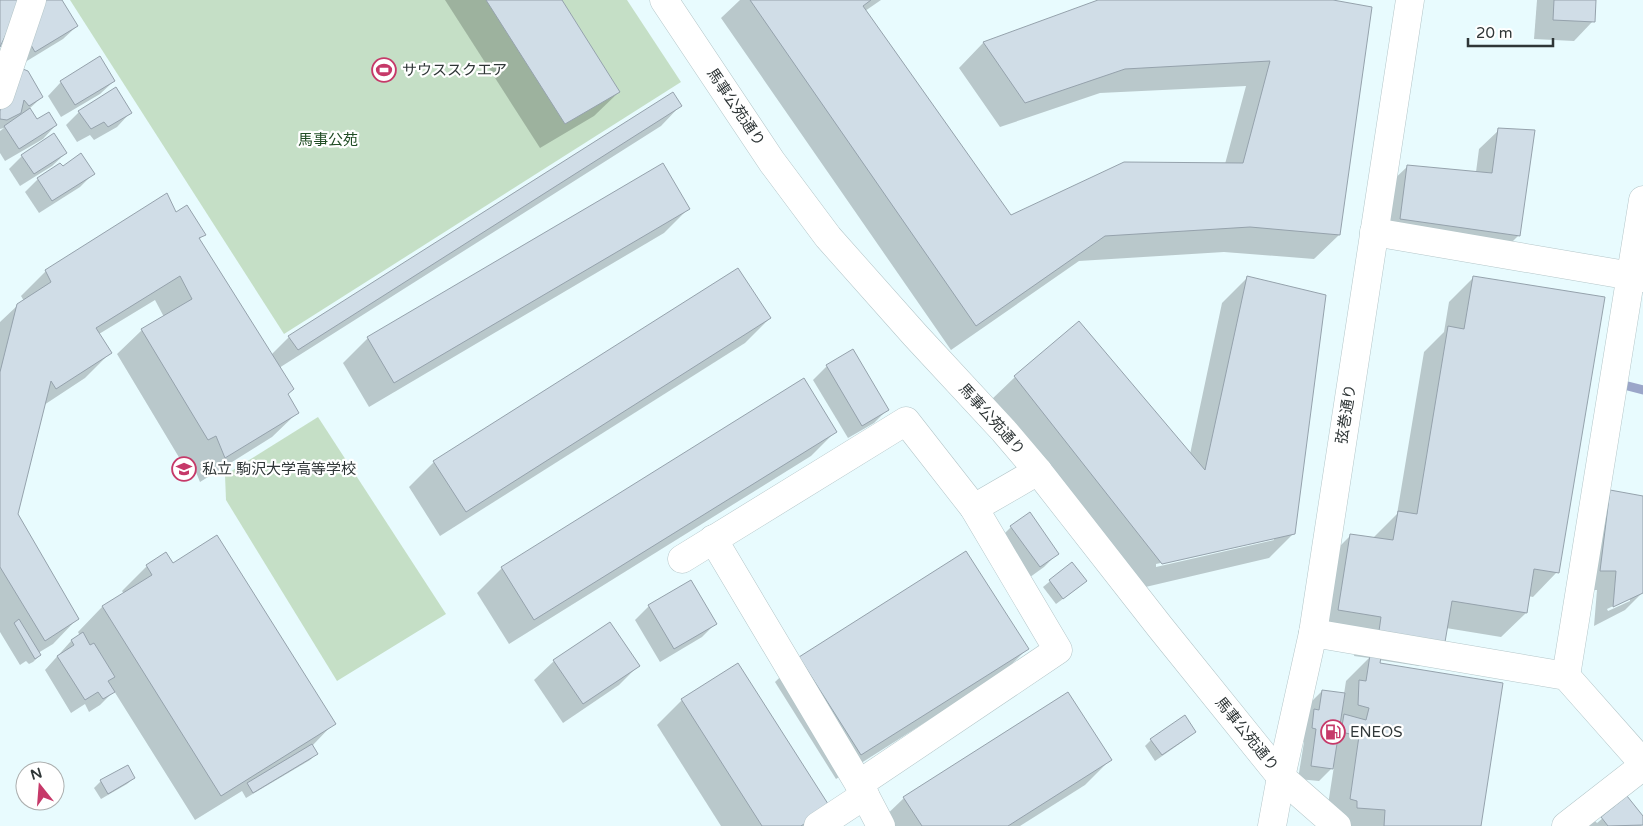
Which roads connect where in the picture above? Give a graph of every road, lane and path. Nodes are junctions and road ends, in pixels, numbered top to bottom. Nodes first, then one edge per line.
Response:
1 (32, 0) edge
2 (664, 0) edge
3 (1410, 0) edge
4 (0, 94) edge
5 (1643, 200) edge
6 (1374, 232) junction
7 (1637, 276) edge
8 (1038, 471) junction
9 (974, 508) junction
10 (713, 539) junction
11 (682, 558) dead end
12 (1313, 633) junction
13 (1566, 676) junction
14 (1643, 764) edge
15 (1281, 777) junction
16 (862, 789) junction
17 (818, 826) edge
18 (881, 826) edge
19 (1272, 826) edge
20 (1337, 826) edge
21 (1566, 826) edge

1 - 4 street
2 - 8 street, 馬事公苑通り
3 - 6 street, 弦巻通り
5 - 7 street
6 - 7 street
6 - 12 street, 弦巻通り
7 - 13 street
8 - 9 street
8 - 15 street, 馬事公苑通り
9 - 10 street
9 - 16 street
10 - 11 street
10 - 16 street
12 - 13 street
12 - 15 street, 弦巻通り
13 - 14 street
14 - 21 street
15 - 19 street, 弦巻通り
15 - 20 street, 馬事公苑通り
16 - 17 street
16 - 18 street

